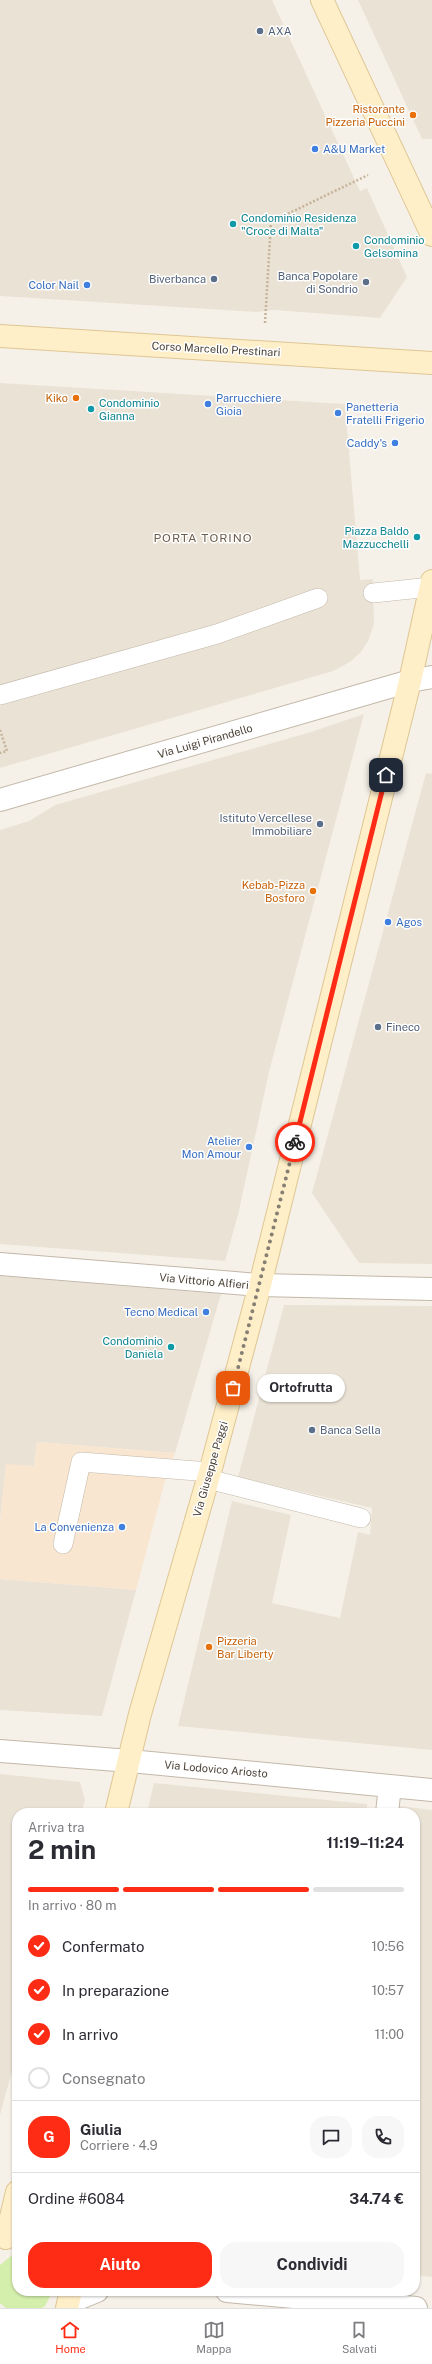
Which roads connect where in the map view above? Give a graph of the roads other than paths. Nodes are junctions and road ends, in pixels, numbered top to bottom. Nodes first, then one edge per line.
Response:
1 (322, 0) edge
2 (432, 234) edge
3 (0, 336) edge
4 (432, 363) edge
5 (431, 584) edge
6 (373, 593) dead end
7 (318, 598) dead end
8 (432, 678) edge
9 (410, 681) junction
10 (0, 695) edge
11 (0, 800) edge
12 (0, 1264) edge
13 (260, 1286) junction
14 (432, 1289) edge
15 (209, 1475) junction
16 (361, 1518) dead end
17 (63, 1544) dead end
18 (0, 1751) edge
19 (130, 1761) junction
20 (390, 1786) junction
21 (432, 1790) edge
22 (117, 1808) edge
23 (388, 1808) edge
24 (12, 2218) edge
25 (8, 2239) edge
26 (81, 2296) edge
27 (339, 2296) edge
28 (69, 2300) edge
29 (416, 2308) edge

1 - 2 main road
3 - 4 main road, Corso Marcello Prestinari
5 - 6 lane
5 - 9 main road
7 - 10 lane
8 - 9 street
9 - 11 street, Via Luigi Pirandello
9 - 13 main road, Via Giuseppe Paggi
12 - 13 street, Via Vittorio Alfieri
13 - 14 street, Via Vittorio Alfieri
13 - 15 main road, Via Giuseppe Paggi
15 - 16 lane
15 - 17 lane
15 - 19 main road, Via Giuseppe Paggi
18 - 19 street, Via Lodovico Ariosto
19 - 20 street, Via Lodovico Ariosto
19 - 22 main road, Via Giuseppe Paggi
20 - 21 street, Via Lodovico Ariosto
20 - 23 street
24 - 25 main road
26 - 28 street
27 - 29 street

